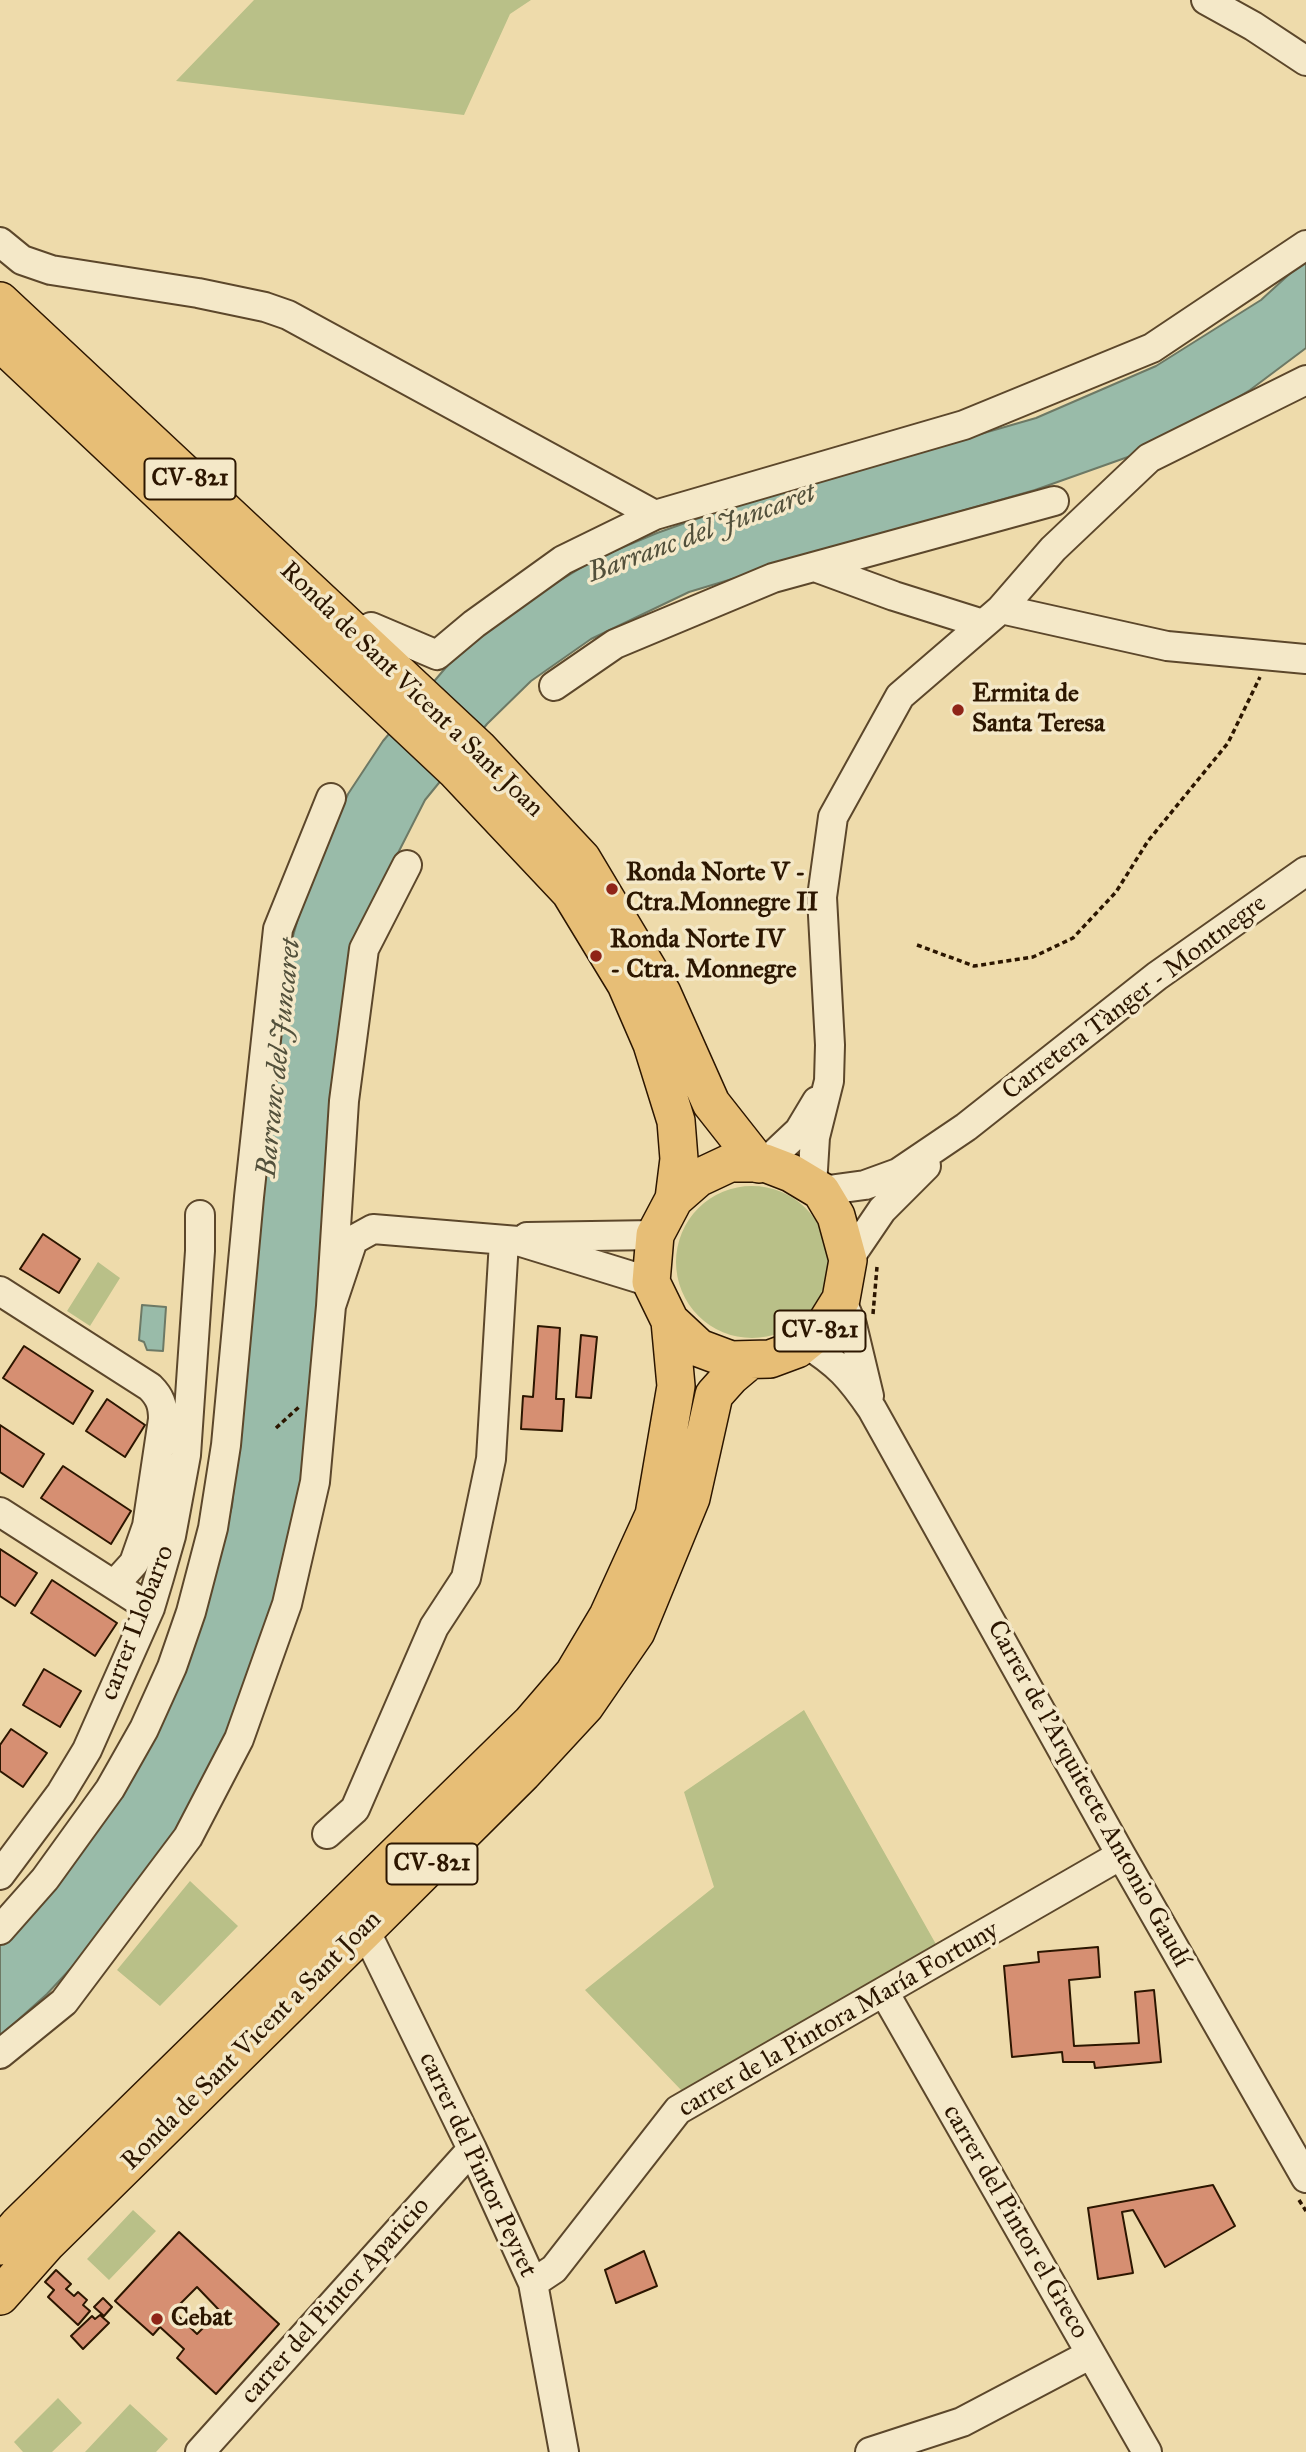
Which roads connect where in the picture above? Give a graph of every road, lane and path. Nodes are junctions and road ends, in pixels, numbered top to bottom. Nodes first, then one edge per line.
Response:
1 (1206, 0) edge
2 (1306, 61) edge
3 (0, 242) edge
4 (1306, 245) edge
5 (0, 301) edge
6 (0, 342) edge
7 (1306, 380) edge
8 (1054, 501) dead end
9 (655, 515) junction
10 (815, 567) junction
11 (992, 617) junction
12 (376, 642) junction
13 (1270, 656) junction
14 (1306, 659) edge
15 (554, 686) dead end
16 (467, 759) junction
17 (331, 797) dead end
18 (407, 865) dead end
19 (1306, 871) edge
20 (917, 945) dead end
21 (829, 1081) junction
22 (966, 1127) junction
23 (762, 1164) junction
24 (816, 1189) junction
25 (674, 1199) junction
26 (200, 1215) dead end
27 (655, 1235) junction
28 (511, 1241) junction
29 (863, 1259) junction
30 (651, 1282) junction
31 (0, 1291) edge
32 (841, 1299) junction
33 (331, 1306) junction
34 (670, 1321) junction
35 (854, 1334) junction
36 (805, 1343) junction
37 (750, 1360) junction
38 (872, 1409) junction
39 (0, 1512) edge
40 (114, 1585) junction
41 (150, 1608) junction
42 (327, 1834) dead end
43 (1121, 1855) junction
44 (0, 1875) edge
45 (0, 1930) edge
46 (365, 1930) junction
47 (884, 1992) junction
48 (0, 2054) edge
49 (472, 2149) junction
50 (1306, 2178) edge
51 (0, 2246) edge
52 (533, 2283) junction
53 (0, 2296) edge
54 (1091, 2354) junction
55 (200, 2452) edge
56 (564, 2452) edge
57 (870, 2452) edge
58 (1147, 2452) edge

1 - 2 street
3 - 9 street
4 - 9 street
5 - 12 main road, Ronda de Sant Vicent a Sant Joan / CV-821
6 - 16 main road, Ronda de Sant Vicent a Sant Joan / CV-821
7 - 11 street
8 - 10 street
9 - 12 street
10 - 11 street
10 - 15 street
11 - 13 street
11 - 21 street
12 - 16 main road, Ronda de Sant Vicent a Sant Joan / CV-821
13 - 14 street
13 - 20 path
16 - 23 main road, Ronda de Sant Vicent a Sant Joan / CV-821
16 - 25 main road, Ronda de Sant Vicent a Sant Joan / CV-821
17 - 45 street
18 - 33 street
19 - 22 street, Carretera Tànger - Montnegre
21 - 23 street
21 - 24 street
22 - 24 street, Carretera Tànger - Montnegre
22 - 29 street, Carretera Tànger - Montnegre
23 - 24 main road, Ronda de Sant Vicent a Sant Joan / CV-821
23 - 25 main road, Ronda de Sant Vicent a Sant Joan / CV-821
24 - 29 main road, CV-821
25 - 27 main road, Ronda de Sant Vicent a Sant Joan / CV-821
26 - 41 street, carrer Llobarro
27 - 28 street
27 - 30 main road, Ronda de Sant Vicent a Sant Joan / CV-821
28 - 30 street
28 - 33 street
28 - 42 street
29 - 32 main road, CV-821
29 - 35 path
30 - 34 main road, Ronda de Sant Vicent a Sant Joan / CV-821
31 - 40 street
32 - 35 street, Carrer de l'Arquitecte Antonio Gaudí
32 - 36 main road, CV-821
33 - 48 street
34 - 37 main road, CV-821
34 - 51 main road, Ronda de Sant Vicent a Sant Joan / CV-821
35 - 38 street, Carrer de l'Arquitecte Antonio Gaudí
36 - 37 main road, CV-821
36 - 38 street, Carrer de l'Arquitecte Antonio Gaudí
37 - 46 main road, Ronda de Sant Vicent a Sant Joan / CV-821
38 - 43 street, Carrer de l'Arquitecte Antonio Gaudí
39 - 40 street
40 - 41 street
41 - 44 street, carrer Llobarro
43 - 47 street, carrer de la Pintora María Fortuny
43 - 50 street, Carrer de l'Arquitecte Antonio Gaudí
46 - 49 street, carrer del Pintor Peyret
46 - 53 main road, Ronda de Sant Vicent a Sant Joan / CV-821
47 - 52 street, carrer de la Pintora María Fortuny
47 - 54 street, carrer del Pintor el Greco
49 - 52 street, carrer del Pintor Peyret
49 - 55 street, carrer del Pintor Aparicio
52 - 56 street, carrer del Pintor Peyret
54 - 57 street
54 - 58 street, carrer del Pintor el Greco

